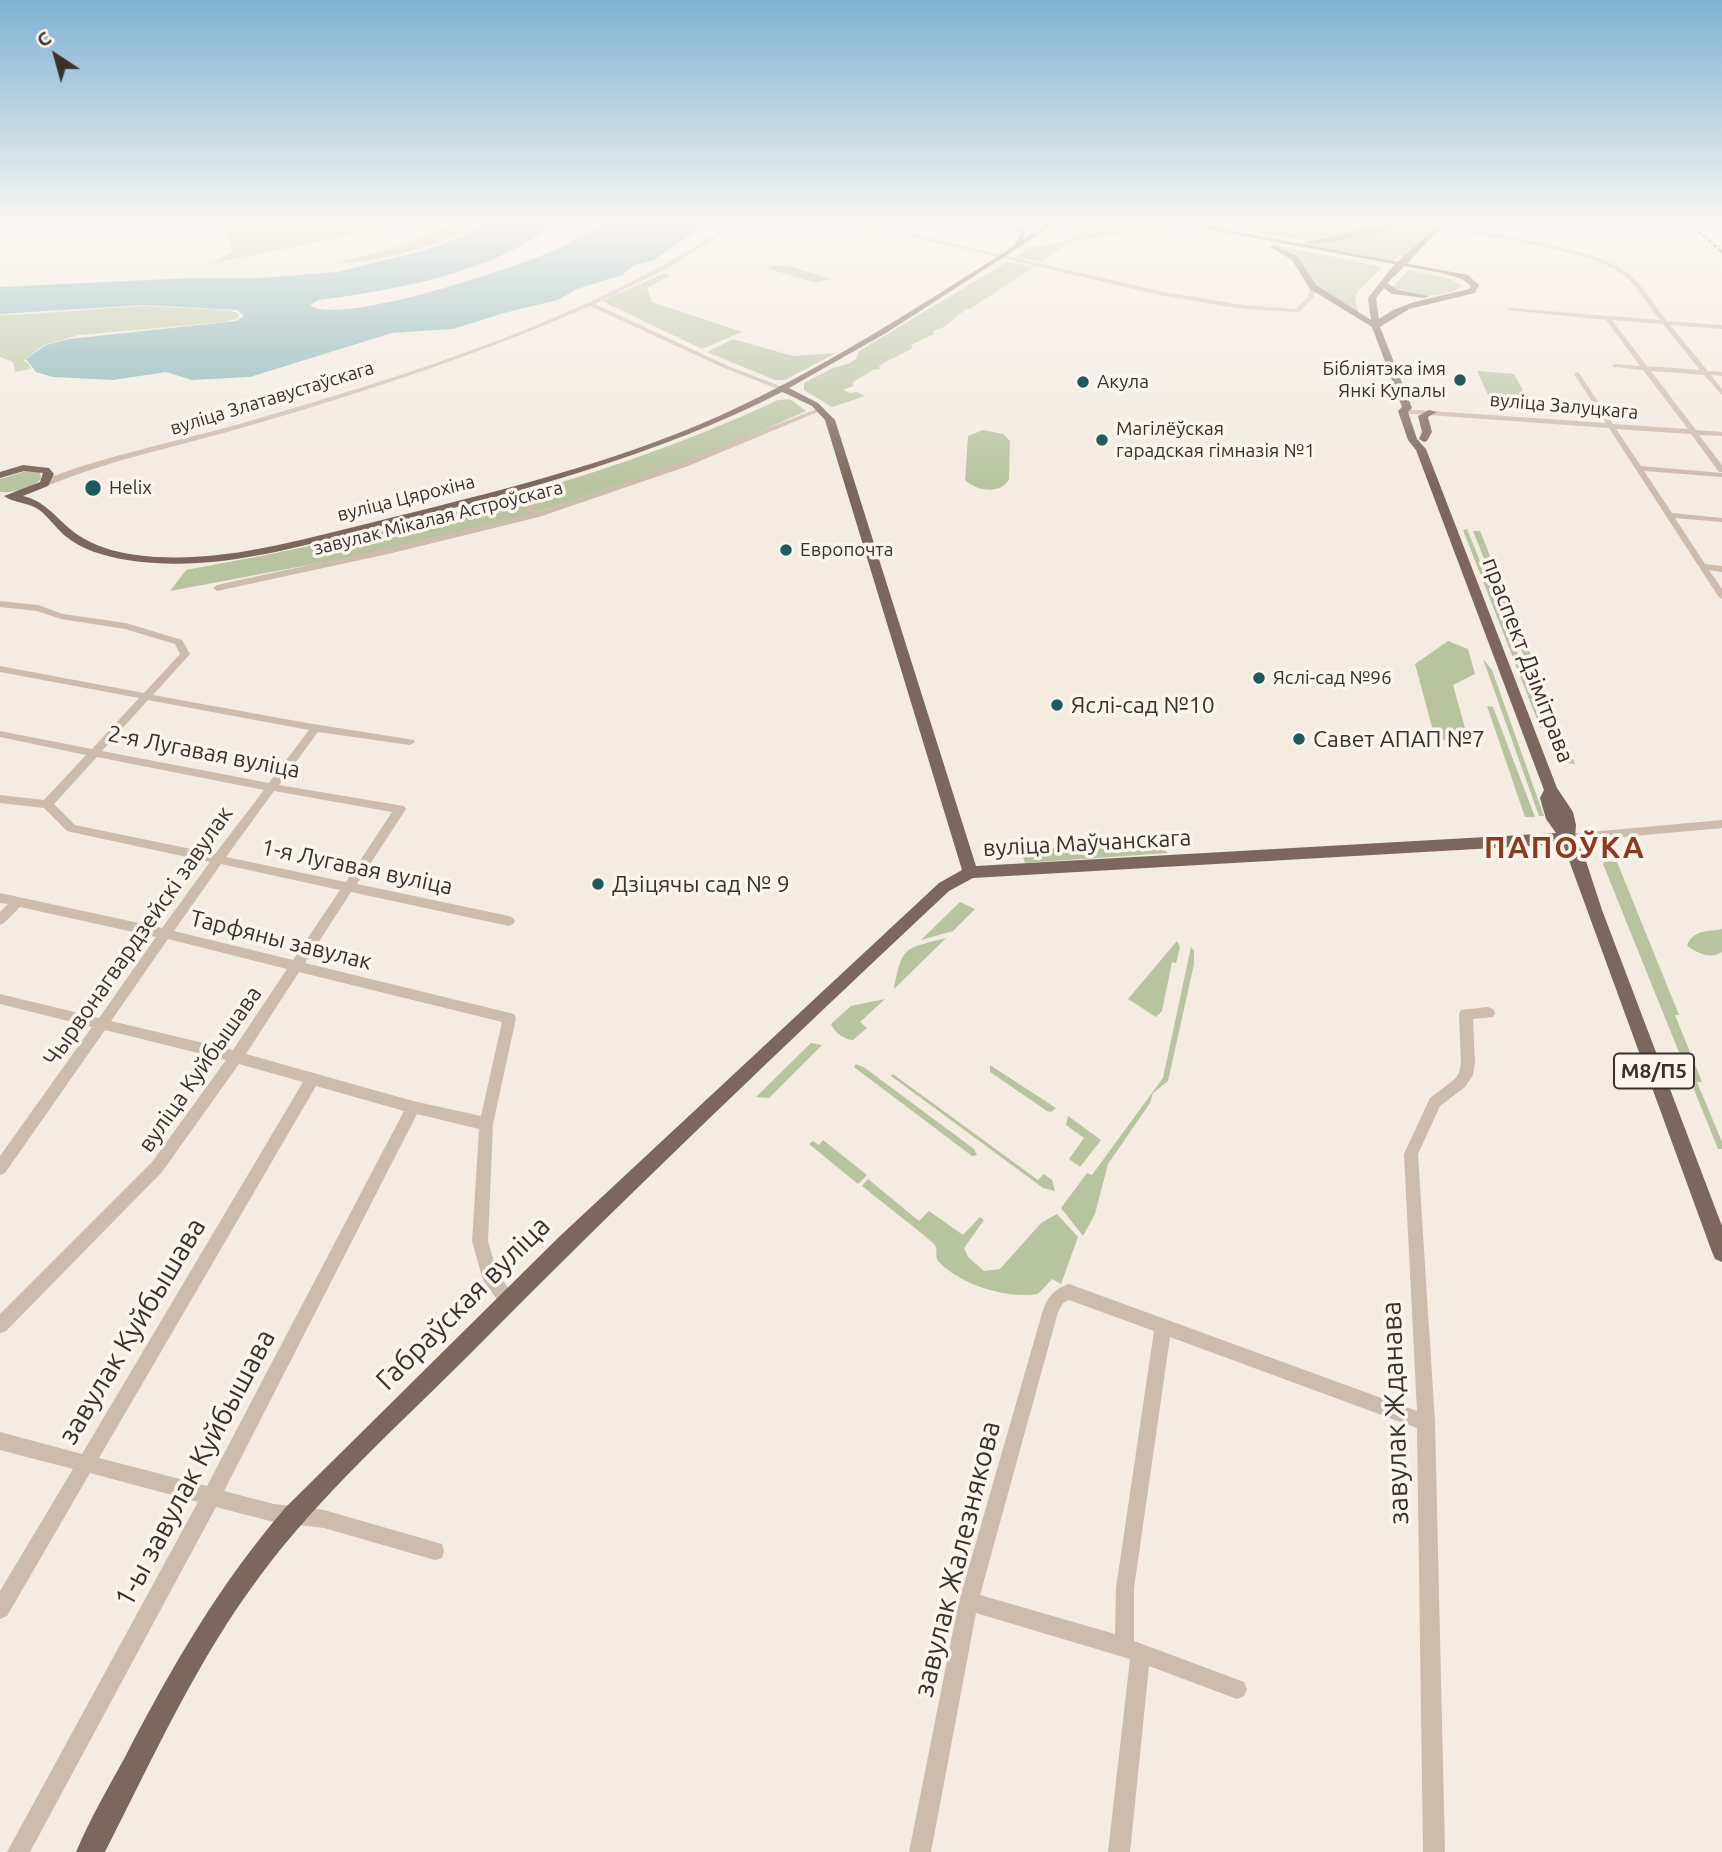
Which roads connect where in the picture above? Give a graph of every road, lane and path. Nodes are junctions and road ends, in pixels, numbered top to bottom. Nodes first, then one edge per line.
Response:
1 (574, 310) edge
2 (605, 310) edge
3 (916, 310) edge
4 (1350, 310) edge
5 (1373, 310) edge
6 (1397, 310) edge
7 (1514, 310) edge
8 (1654, 310) edge
9 (1536, 313) junction
10 (1609, 320) junction
11 (1542, 322) dead end
12 (1664, 323) junction
13 (1376, 326) junction
14 (1720, 329) edge
15 (1615, 366) dead end
16 (1644, 369) junction
17 (1704, 373) junction
18 (1577, 374) dead end
19 (1722, 374) edge
20 (783, 389) junction
21 (1722, 393) edge
22 (821, 409) junction
23 (1407, 410) junction
24 (1432, 412) junction
25 (1612, 426) junction
26 (1693, 432) junction
27 (1722, 434) edge
28 (1423, 444) junction
29 (88, 466) junction
30 (1640, 468) junction
31 (46, 470) junction
32 (1722, 473) edge
33 (2, 474) edge
34 (44, 484) junction
35 (516, 489) junction
36 (4, 496) edge
37 (38, 502) junction
38 (536, 515) junction
39 (1670, 515) junction
40 (1722, 520) edge
41 (1702, 566) junction
42 (1722, 569) edge
43 (217, 588) dead end
44 (1722, 596) edge
45 (0, 604) edge
46 (0, 669) edge
47 (148, 695) junction
48 (314, 730) junction
49 (0, 734) edge
50 (410, 742) dead end
51 (94, 753) junction
52 (270, 788) junction
53 (0, 799) edge
54 (47, 804) junction
55 (400, 809) joint
56 (1722, 824) edge
57 (1567, 838) junction
58 (1534, 839) junction
59 (218, 859) junction
60 (970, 872) junction
61 (1582, 873) junction
62 (347, 886) junction
63 (0, 898) edge
64 (16, 904) junction
65 (0, 920) edge
66 (509, 921) dead end
67 (166, 934) junction
68 (296, 966) junction
69 (1, 1003) edge
70 (1488, 1013) dead end
71 (100, 1024) junction
72 (236, 1057) junction
73 (312, 1080) junction
74 (413, 1107) junction
75 (486, 1124) junction
76 (0, 1168) edge
77 (1722, 1252) edge
78 (508, 1300) junction
79 (0, 1325) edge
80 (1163, 1326) junction
81 (1426, 1423) junction
82 (0, 1441) edge
83 (85, 1462) junction
84 (211, 1497) junction
85 (295, 1516) junction
86 (435, 1550) dead end
87 (969, 1601) junction
88 (0, 1609) edge
89 (1132, 1650) junction
90 (1237, 1689) dead end
91 (18, 1852) edge
92 (90, 1852) edge
93 (920, 1852) edge
94 (1119, 1852) edge
95 (1434, 1852) edge

1 - 29 street, вуліца Златавустаўскага
2 - 20 street
3 - 20 main road, вуліца Цярохіна
4 - 13 main road
5 - 13 main road, праспект Дзімітрава / М8/П5
6 - 13 main road
7 - 9 street
8 - 12 street
9 - 10 street
9 - 11 street
10 - 12 street
10 - 16 street
12 - 14 street
12 - 17 street
13 - 23 main road, праспект Дзімітрава / М8/П5
15 - 16 street
16 - 17 street
16 - 26 street
17 - 19 street
17 - 21 street
18 - 25 street
20 - 22 main road
20 - 35 main road, вуліца Цярохіна
22 - 38 street, завулак Мікалая Астроўскага
22 - 60 main road, вуліца Маўчанскага
23 - 24 street, вуліца Залуцкага
23 - 28 main road, праспект Дзімітрава / М8/П5
24 - 25 street, вуліца Залуцкага
24 - 28 main road
25 - 26 street, вуліца Залуцкага
25 - 30 street
26 - 27 street, вуліца Залуцкага
26 - 32 street
28 - 57 main road, праспект Дзімітрава / М8/П5
29 - 31 street
29 - 34 street
30 - 32 street
30 - 39 street
31 - 33 main road
31 - 34 main road
34 - 36 main road
34 - 37 main road
35 - 37 main road, вуліца Цярохіна
35 - 38 street
36 - 37 main road
38 - 43 street, завулак Мікалая Астроўскага
39 - 40 street
39 - 41 street
41 - 42 street
41 - 44 street
45 - 47 street
46 - 47 street
47 - 48 street
47 - 51 street
48 - 50 street
48 - 52 street, Чырвонагвардзейскі завулак
49 - 51 street, 2-я Лугавая вуліца
51 - 52 street, 2-я Лугавая вуліца
51 - 54 street
52 - 55 street, 2-я Лугавая вуліца
52 - 59 street, Чырвонагвардзейскі завулак
53 - 54 street
54 - 59 street, 1-я Лугавая вуліца
55 - 62 street, вуліца Куйбышава
56 - 57 street
57 - 58 main road, вуліца Маўчанскага
57 - 61 main road, праспект Дзімітрава / М8/П5
58 - 60 main road, вуліца Маўчанскага
58 - 61 main road
59 - 62 street, 1-я Лугавая вуліца
59 - 67 street, Чырвонагвардзейскі завулак
60 - 78 main road, Габраўская вуліца
61 - 77 main road, праспект Дзімітрава / М8/П5
62 - 66 street, 1-я Лугавая вуліца
62 - 68 street, вуліца Куйбышава
63 - 64 street, Тарфяны завулак
64 - 65 street
64 - 67 street, Тарфяны завулак
67 - 68 street, Тарфяны завулак
67 - 71 street, Чырвонагвардзейскі завулак
68 - 72 street, вуліца Куйбышава
68 - 75 street, Тарфяны завулак
69 - 71 street
70 - 81 street, завулак Жданава
71 - 72 street
71 - 76 street, Чырвонагвардзейскі завулак
72 - 73 street
72 - 79 street, вуліца Куйбышава
73 - 74 street
73 - 83 street, завулак Куйбышава
74 - 75 street
74 - 84 street, 1-ы завулак Куйбышава
75 - 78 street
78 - 85 main road, Габраўская вуліца
80 - 81 street
80 - 87 street, завулак Жалезнякова
80 - 89 street
81 - 95 street, завулак Жданава
82 - 83 street
83 - 84 street
83 - 88 street, завулак Куйбышава
84 - 85 street
84 - 91 street, 1-ы завулак Куйбышава
85 - 86 street
85 - 92 main road, Габраўская вуліца
87 - 89 street
87 - 93 street, завулак Жалезнякова
89 - 90 street
89 - 94 street

